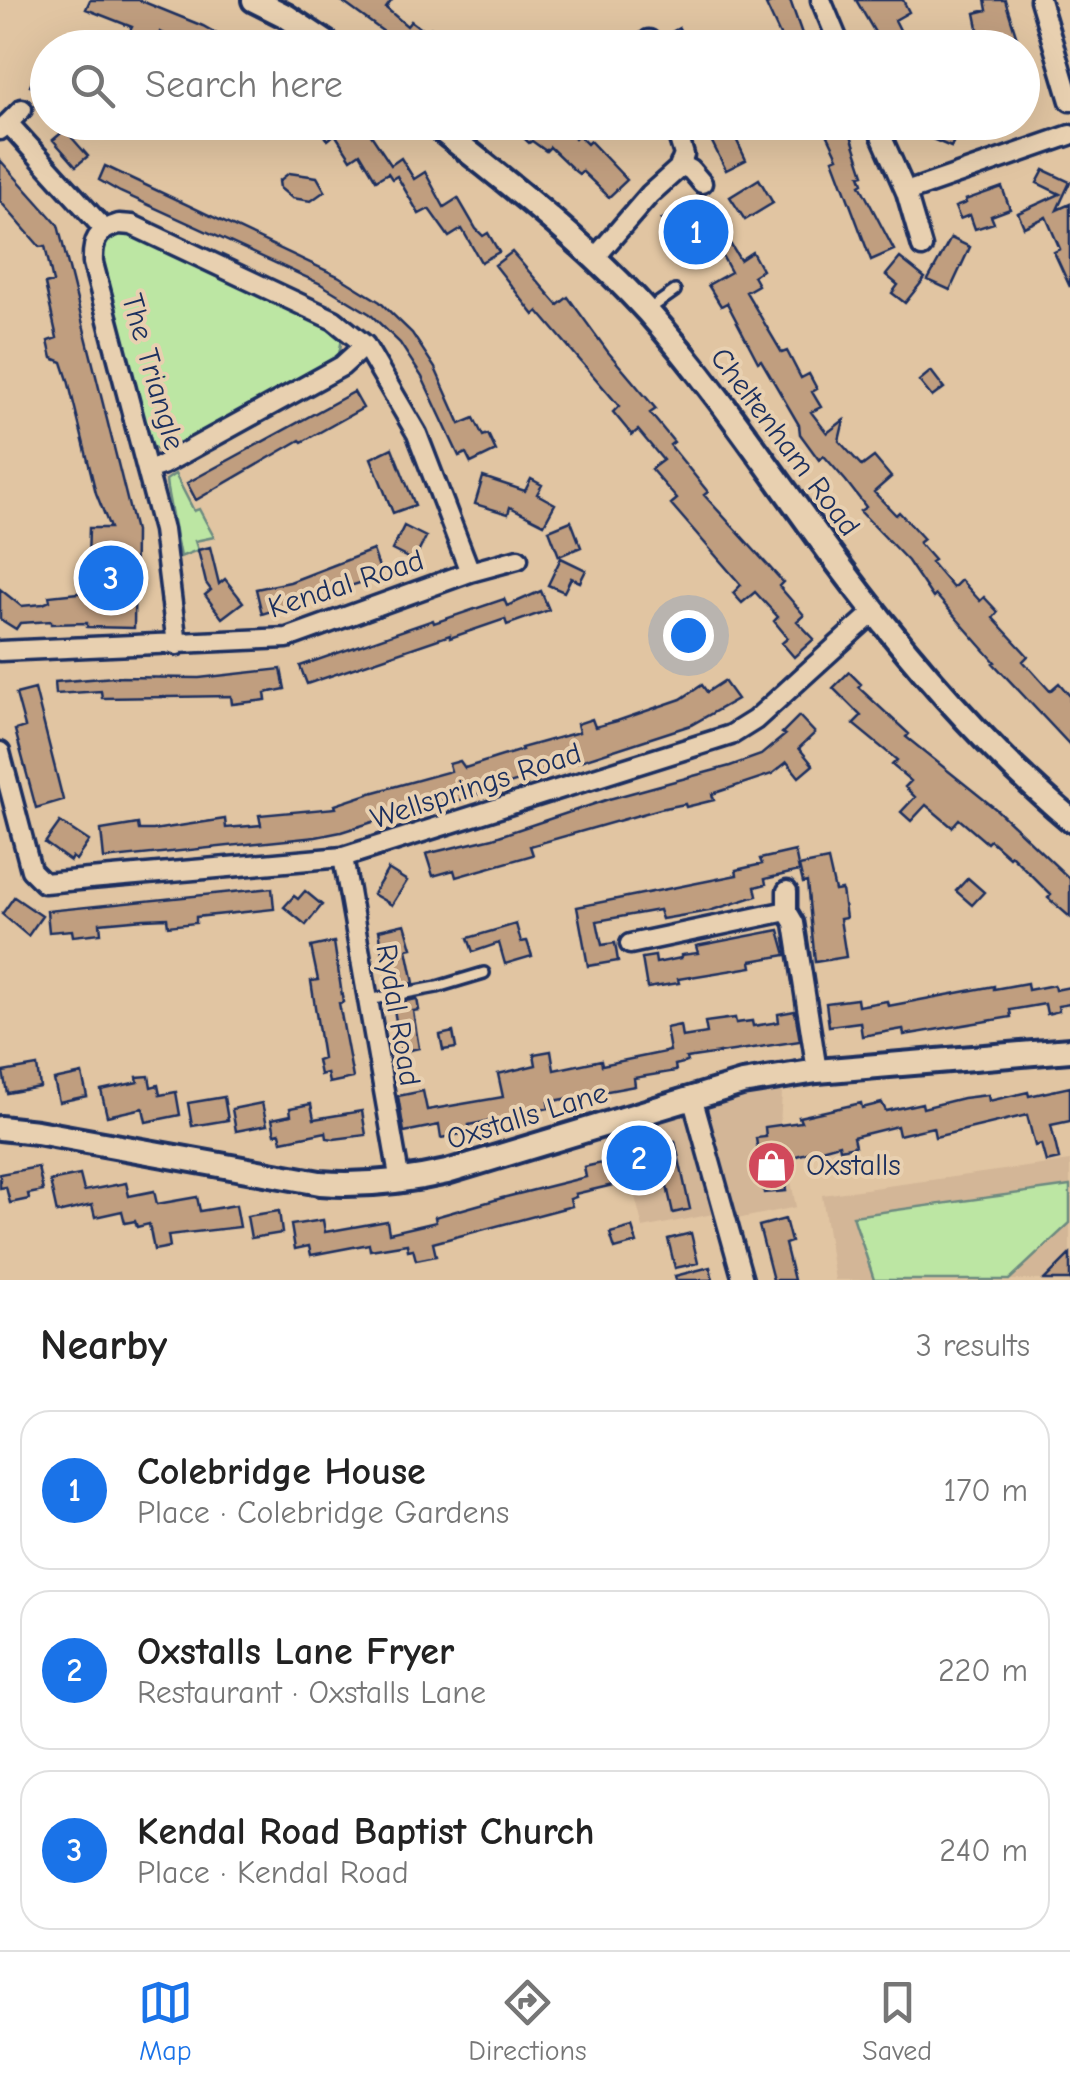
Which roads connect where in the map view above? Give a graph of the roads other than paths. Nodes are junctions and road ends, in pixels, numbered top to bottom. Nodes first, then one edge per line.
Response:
1 (254, 0) edge
2 (821, 0) edge
3 (1040, 0) edge
4 (290, 9) edge
5 (314, 30) edge
6 (834, 30) edge
7 (1070, 101) edge
8 (22, 109) dead end
9 (4, 126) edge
10 (1070, 135) edge
11 (452, 140) edge
12 (679, 140) edge
13 (883, 140) edge
14 (680, 164) junction
15 (702, 184) dead end
16 (906, 192) junction
17 (103, 228) junction
18 (922, 247) dead end
19 (594, 259) junction
20 (674, 291) dead end
21 (647, 311) junction
22 (365, 345) junction
23 (147, 470) junction
24 (518, 559) dead end
25 (470, 572) junction
26 (874, 611) junction
27 (177, 645) junction
28 (0, 651) edge
29 (0, 752) edge
30 (1070, 819) edge
31 (343, 857) junction
32 (788, 891) dead end
33 (787, 911) junction
34 (630, 944) dead end
35 (484, 973) dead end
36 (368, 1000) junction
37 (1070, 1050) edge
38 (817, 1071) junction
39 (692, 1097) junction
40 (0, 1128) edge
41 (400, 1182) junction
42 (743, 1280) edge

1 - 4 street
2 - 6 street
3 - 7 street
4 - 5 street
8 - 9 street
9 - 17 street
10 - 16 street
11 - 19 street, Cheltenham Road
12 - 14 street
13 - 16 street
14 - 15 street
14 - 19 street
16 - 18 street
17 - 22 street
17 - 23 street, The Triangle
19 - 21 street, Cheltenham Road
20 - 21 lane
21 - 26 street, Cheltenham Road
22 - 23 street, The Triangle
22 - 25 street, Kendal Road
23 - 27 street
24 - 25 street, Kendal Road
25 - 27 street, Kendal Road
26 - 30 street, Cheltenham Road
26 - 31 street, Wellsprings Road
27 - 28 street, Kendal Road
29 - 31 street, Wellsprings Road
31 - 36 street, Rydal Road
32 - 33 street
33 - 34 street
33 - 38 street
35 - 36 lane
36 - 41 street, Rydal Road
37 - 38 street, Oxstalls Lane
38 - 39 street, Oxstalls Lane
39 - 41 street, Oxstalls Lane
39 - 42 street
40 - 41 street, Oxstalls Lane

